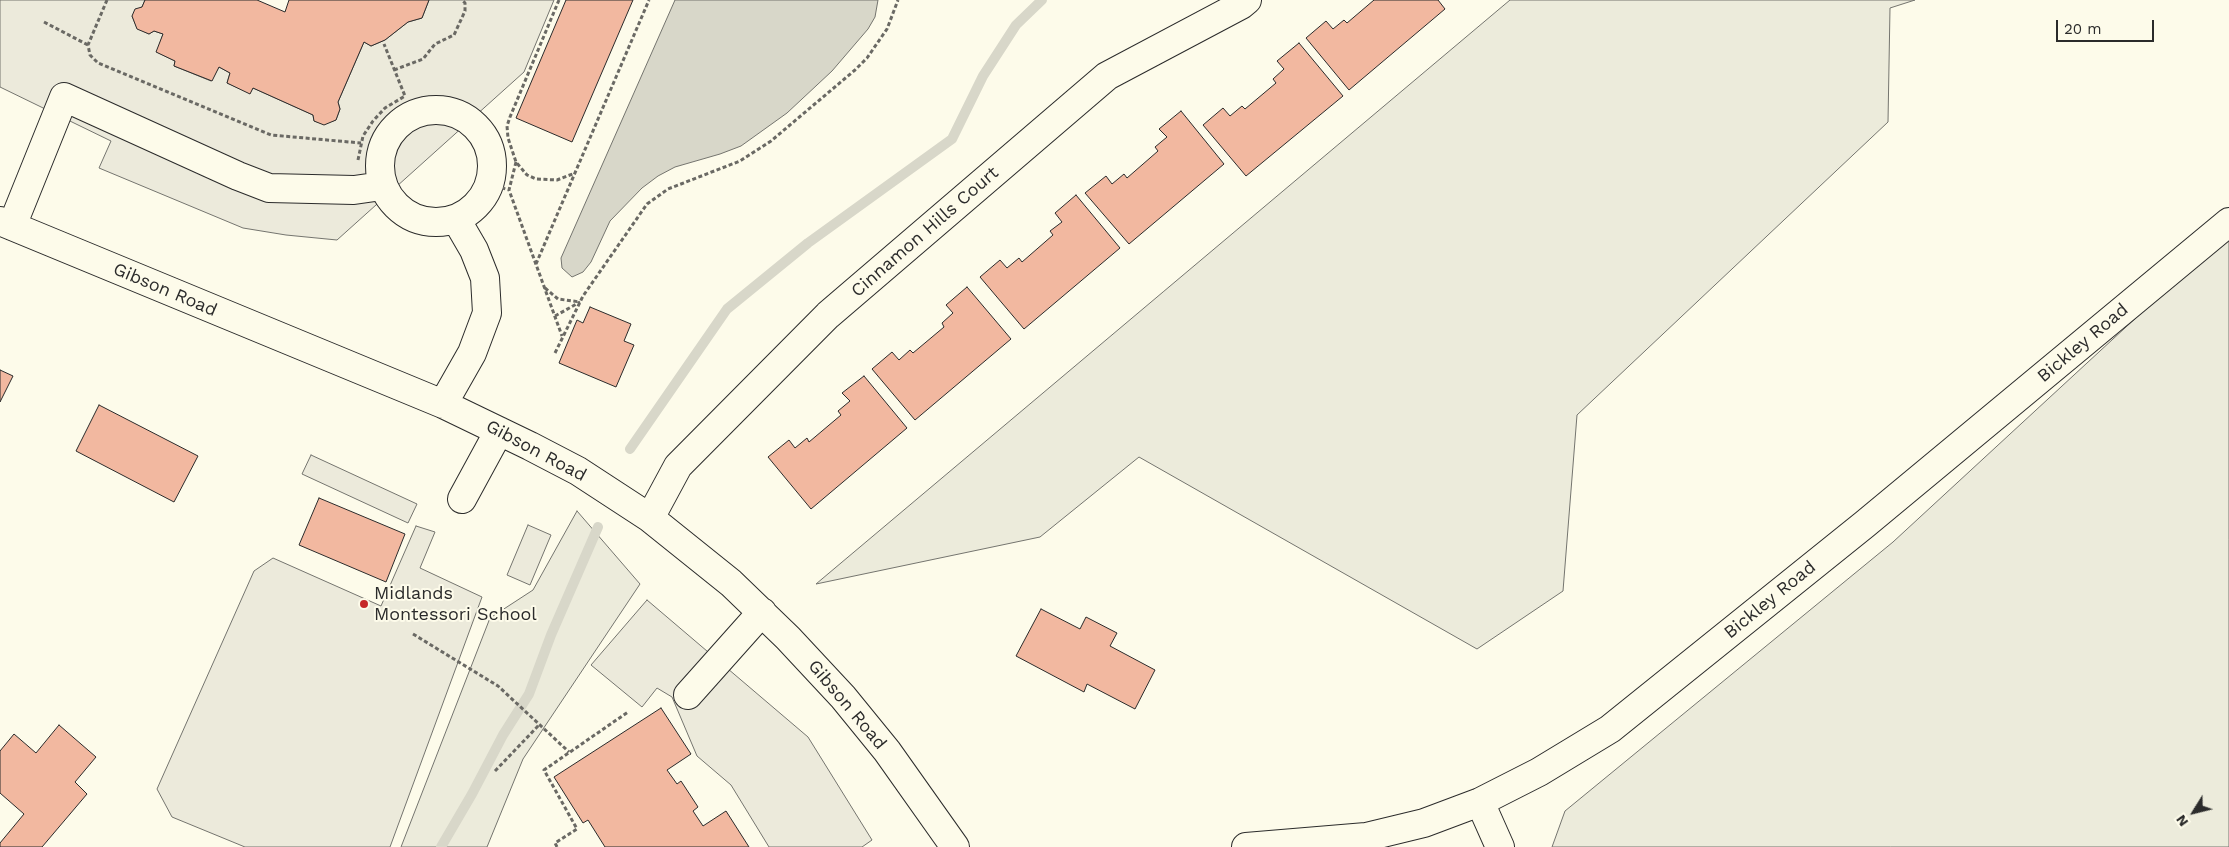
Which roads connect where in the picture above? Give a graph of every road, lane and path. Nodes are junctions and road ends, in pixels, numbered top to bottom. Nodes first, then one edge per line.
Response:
1 (107, 0) edge
2 (462, 0) edge
3 (559, 0) edge
4 (649, 0) edge
5 (898, 0) edge
6 (1247, 0) edge
7 (44, 22) dead end
8 (384, 44) dead end
9 (88, 45) junction
10 (394, 70) junction
11 (361, 143) junction
12 (516, 162) junction
13 (357, 170) dead end
14 (575, 172) junction
15 (382, 186) junction
16 (499, 187) junction
17 (456, 219) junction
18 (2229, 222) edge
19 (6, 223) edge
20 (536, 264) junction
21 (544, 287) junction
22 (580, 302) junction
23 (555, 316) junction
24 (562, 337) junction
25 (555, 353) dead end
26 (443, 404) junction
27 (499, 431) junction
28 (462, 499) dead end
29 (650, 518) junction
30 (762, 612) junction
31 (413, 634) dead end
32 (688, 695) dead end
33 (628, 712) dead end
34 (540, 725) junction
35 (570, 752) junction
36 (495, 771) dead end
37 (1480, 802) junction
38 (557, 847) edge
39 (955, 847) edge
40 (1246, 847) edge
41 (1500, 847) edge

1 - 9 path
2 - 10 path
3 - 12 path
4 - 14 path
5 - 22 path
6 - 29 street, Cinnamon Hills Court
7 - 9 path
8 - 10 path
9 - 11 path
10 - 11 path
11 - 13 path
12 - 14 path
12 - 16 path
14 - 20 path
15 - 16 street
15 - 17 street
15 - 19 street
16 - 17 street
16 - 20 path
17 - 26 street
18 - 37 street, Bickley Road
19 - 26 street, Gibson Road
20 - 21 path
21 - 22 path
21 - 23 path
22 - 23 path
22 - 24 path
23 - 24 path
24 - 25 path
26 - 27 street, Gibson Road
27 - 28 street
27 - 29 street, Gibson Road
29 - 30 street, Gibson Road
30 - 32 street
30 - 39 street, Gibson Road
31 - 34 path
33 - 35 path
34 - 35 path
34 - 36 path
35 - 38 path
37 - 40 street, Bickley Road
37 - 41 street

